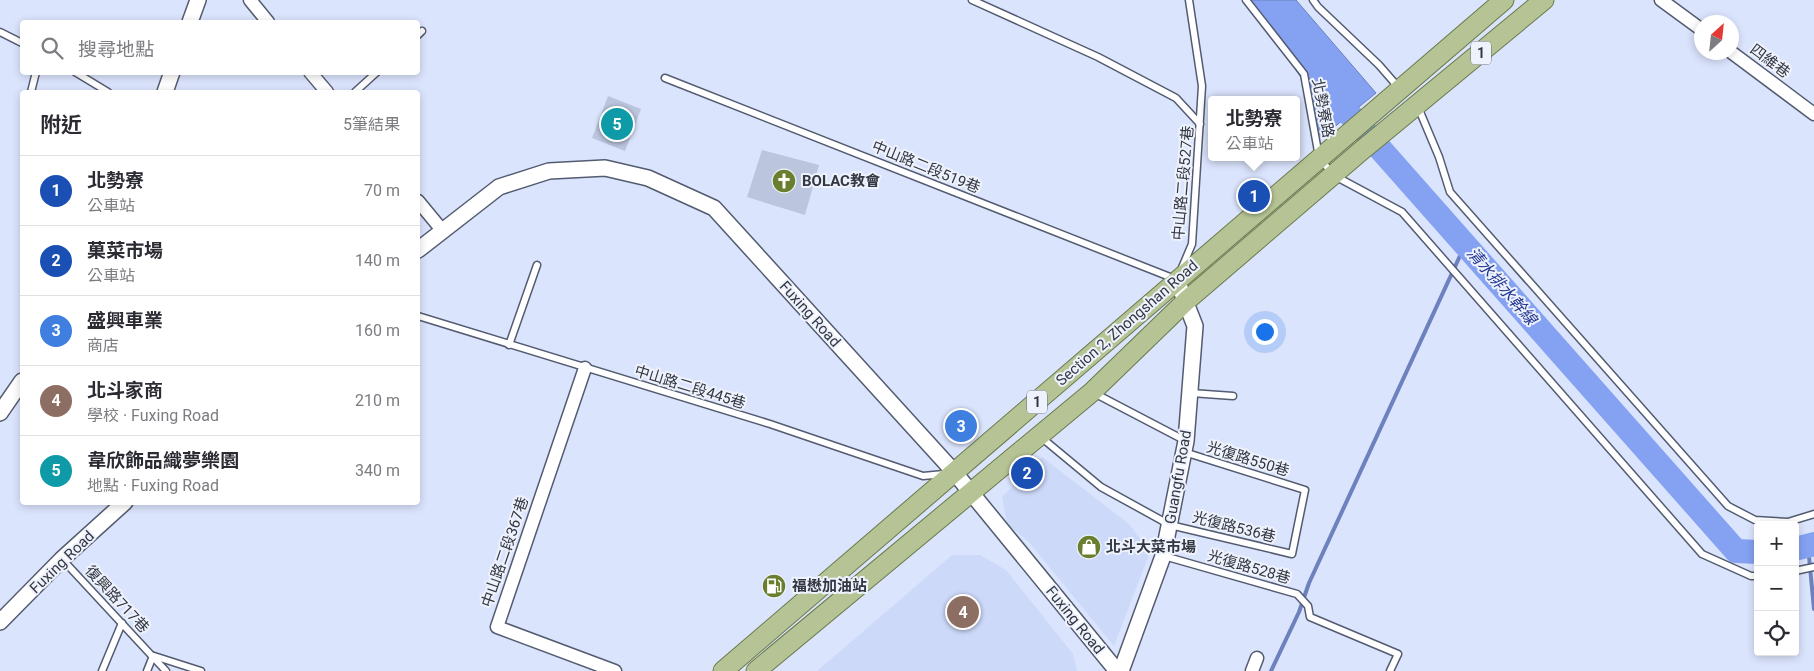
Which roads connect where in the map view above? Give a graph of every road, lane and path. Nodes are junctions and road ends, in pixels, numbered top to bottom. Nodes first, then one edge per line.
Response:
1 (198, 0) edge
2 (250, 0) edge
3 (972, 0) edge
4 (1189, 0) edge
5 (1246, 0) edge
6 (1313, 0) edge
7 (1504, 0) edge
8 (1544, 0) edge
9 (1661, 0) edge
10 (191, 20) edge
11 (266, 20) edge
12 (1694, 24) edge
13 (0, 32) edge
14 (20, 42) edge
15 (1739, 58) edge
16 (35, 75) edge
17 (80, 75) edge
18 (171, 75) edge
19 (313, 75) edge
20 (374, 75) edge
21 (665, 78) dead end
22 (1400, 89) junction
23 (31, 90) edge
24 (105, 90) edge
25 (166, 90) edge
26 (325, 90) edge
27 (357, 90) edge
28 (1418, 105) junction
29 (1814, 114) edge
30 (1200, 124) junction
31 (1320, 157) junction
32 (1333, 175) junction
33 (420, 203) edge
34 (442, 230) junction
35 (420, 248) edge
36 (537, 265) dead end
37 (1177, 280) junction
38 (1186, 301) junction
39 (420, 317) edge
40 (509, 344) junction
41 (585, 368) junction
42 (20, 384) edge
43 (1092, 392) junction
44 (1190, 393) junction
45 (1233, 396) dead end
46 (0, 413) edge
47 (1040, 436) junction
48 (1185, 446) junction
49 (955, 473) junction
50 (971, 492) junction
51 (122, 505) edge
52 (1814, 514) edge
53 (1170, 525) junction
54 (1292, 554) joint
55 (1162, 556) junction
56 (62, 559) junction
57 (1814, 568) edge
58 (1799, 570) edge
59 (1754, 576) edge
60 (0, 622) edge
61 (122, 623) junction
62 (153, 656) junction
63 (1257, 658) dead end
64 (102, 671) edge
65 (147, 671) edge
66 (166, 671) edge
67 (201, 671) edge
68 (615, 671) edge
69 (722, 671) edge
70 (756, 671) edge
71 (1117, 671) edge
72 (1121, 671) edge
73 (1252, 671) edge
74 (1390, 671) edge

1 - 10 street
2 - 11 street
3 - 30 lane
4 - 30 lane, 中山路二段527巷
5 - 31 lane, 北勢寮路
6 - 22 lane
7 - 22 main road, 1
8 - 28 main road, 1
9 - 12 street
13 - 14 lane
15 - 29 street, 四維巷
16 - 23 lane
17 - 24 lane
18 - 25 street
19 - 26 street
20 - 27 lane
21 - 37 lane, 中山路二段519巷
22 - 31 main road, Section 2, Zhongshan Road / 1
28 - 32 main road, Section 2, Zhongshan Road / 1
28 - 52 lane
30 - 37 lane, 中山路二段527巷
31 - 32 lane, 北勢寮路
31 - 37 main road, Section 2, Zhongshan Road / 1
32 - 38 main road, Section 2, Zhongshan Road / 1
32 - 59 lane
33 - 34 street
34 - 35 street, Fuxing Road
34 - 49 street, Fuxing Road
36 - 40 lane
37 - 38 street, Guangfu Road
37 - 49 main road, Section 2, Zhongshan Road / 1
38 - 43 main road, Section 2, Zhongshan Road / 1
38 - 44 street, Guangfu Road
39 - 40 lane, 中山路二段445巷
40 - 41 lane, 中山路二段445巷
41 - 49 lane, 中山路二段445巷
41 - 68 street, 中山路二段367巷
42 - 46 street
43 - 47 main road, Section 2, Zhongshan Road / 1
43 - 48 lane, 光復路550巷
44 - 45 lane
44 - 48 street, Guangfu Road
47 - 50 main road, Section 2, Zhongshan Road / 1
47 - 53 lane, 光復路536巷
48 - 53 street, Guangfu Road
48 - 54 lane, 光復路550巷
49 - 50 street, Fuxing Road
49 - 69 main road, Section 2, Zhongshan Road / 1
50 - 70 main road, Section 2, Zhongshan Road / 1
50 - 71 street, Fuxing Road
51 - 56 street, Fuxing Road
53 - 54 lane, 光復路536巷
53 - 55 street, Guangfu Road
55 - 72 street, Guangfu Road
55 - 74 lane, 光復路528巷
56 - 60 street, Fuxing Road
56 - 61 lane, 復興路717巷
57 - 58 lane
61 - 62 lane, 復興路717巷
61 - 64 lane
62 - 65 lane
62 - 66 lane, 復興路717巷
62 - 67 lane
63 - 73 street

